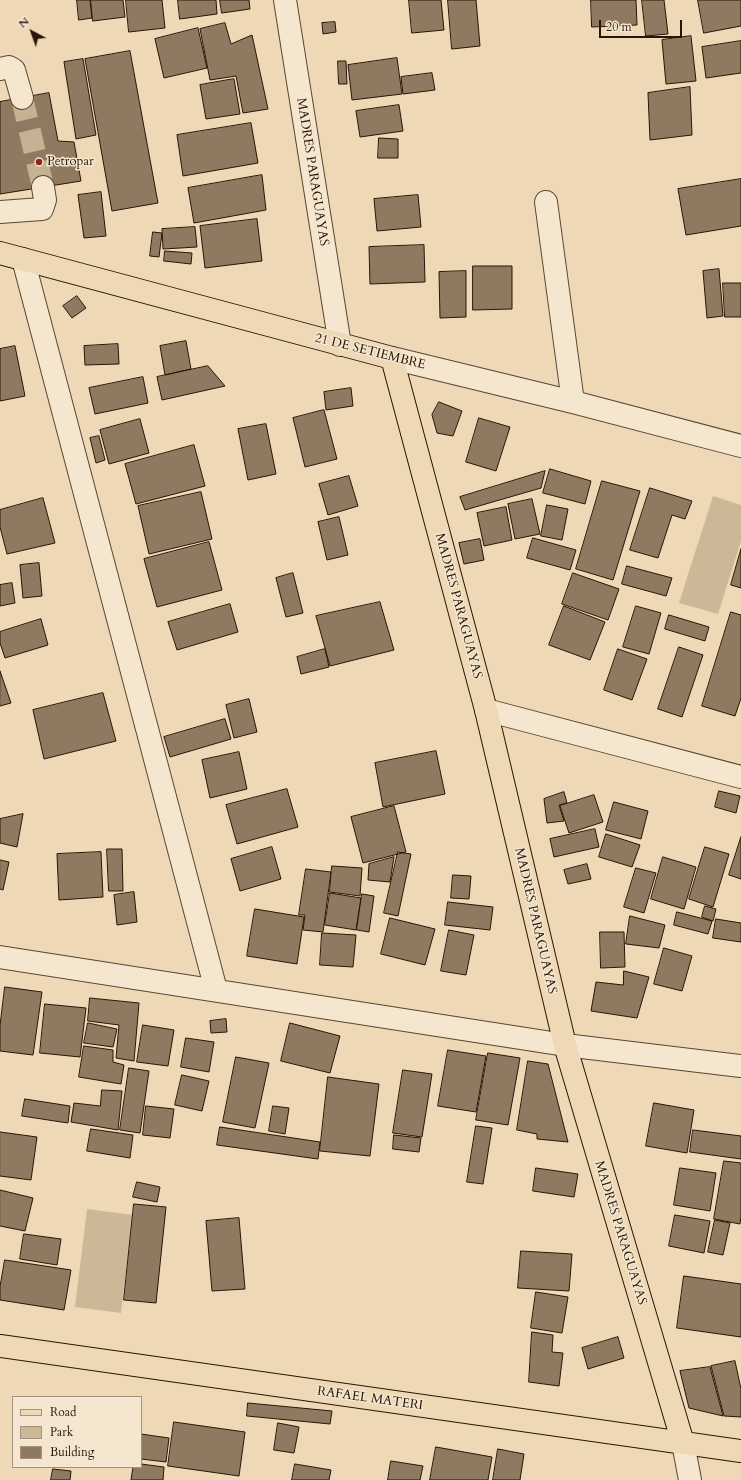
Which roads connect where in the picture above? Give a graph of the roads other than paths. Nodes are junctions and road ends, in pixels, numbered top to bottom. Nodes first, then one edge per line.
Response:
1 (285, 0) edge
2 (0, 69) edge
3 (22, 98) tunnel mouth
4 (43, 188) tunnel mouth
5 (546, 202) dead end
6 (0, 212) edge
7 (0, 253) edge
8 (23, 259) junction
9 (340, 345) junction
10 (392, 358) junction
11 (573, 402) junction
12 (741, 446) edge
13 (486, 710) junction
14 (741, 777) edge
15 (0, 957) edge
16 (216, 990) junction
17 (565, 1045) junction
18 (741, 1066) edge
19 (0, 1346) edge
20 (683, 1443) junction
21 (741, 1451) edge
22 (690, 1480) edge

1 - 9 street, MADRES PARAGUAYAS
2 - 3 street
4 - 6 street
5 - 11 street
7 - 8 main road, 21 DE SETIEMBRE
8 - 9 main road, 21 DE SETIEMBRE
8 - 16 street
9 - 10 main road, 21 DE SETIEMBRE
10 - 11 street, 21 DE SETIEMBRE
10 - 13 main road, MADRES PARAGUAYAS
11 - 12 street, 21 DE SETIEMBRE
13 - 14 street
13 - 17 main road, MADRES PARAGUAYAS
15 - 16 street
16 - 17 street
17 - 18 street
17 - 20 main road, MADRES PARAGUAYAS
19 - 20 main road, RAFAEL MATERI
20 - 21 main road, RAFAEL MATERI
20 - 22 street, MADRES PARAGUAYAS

